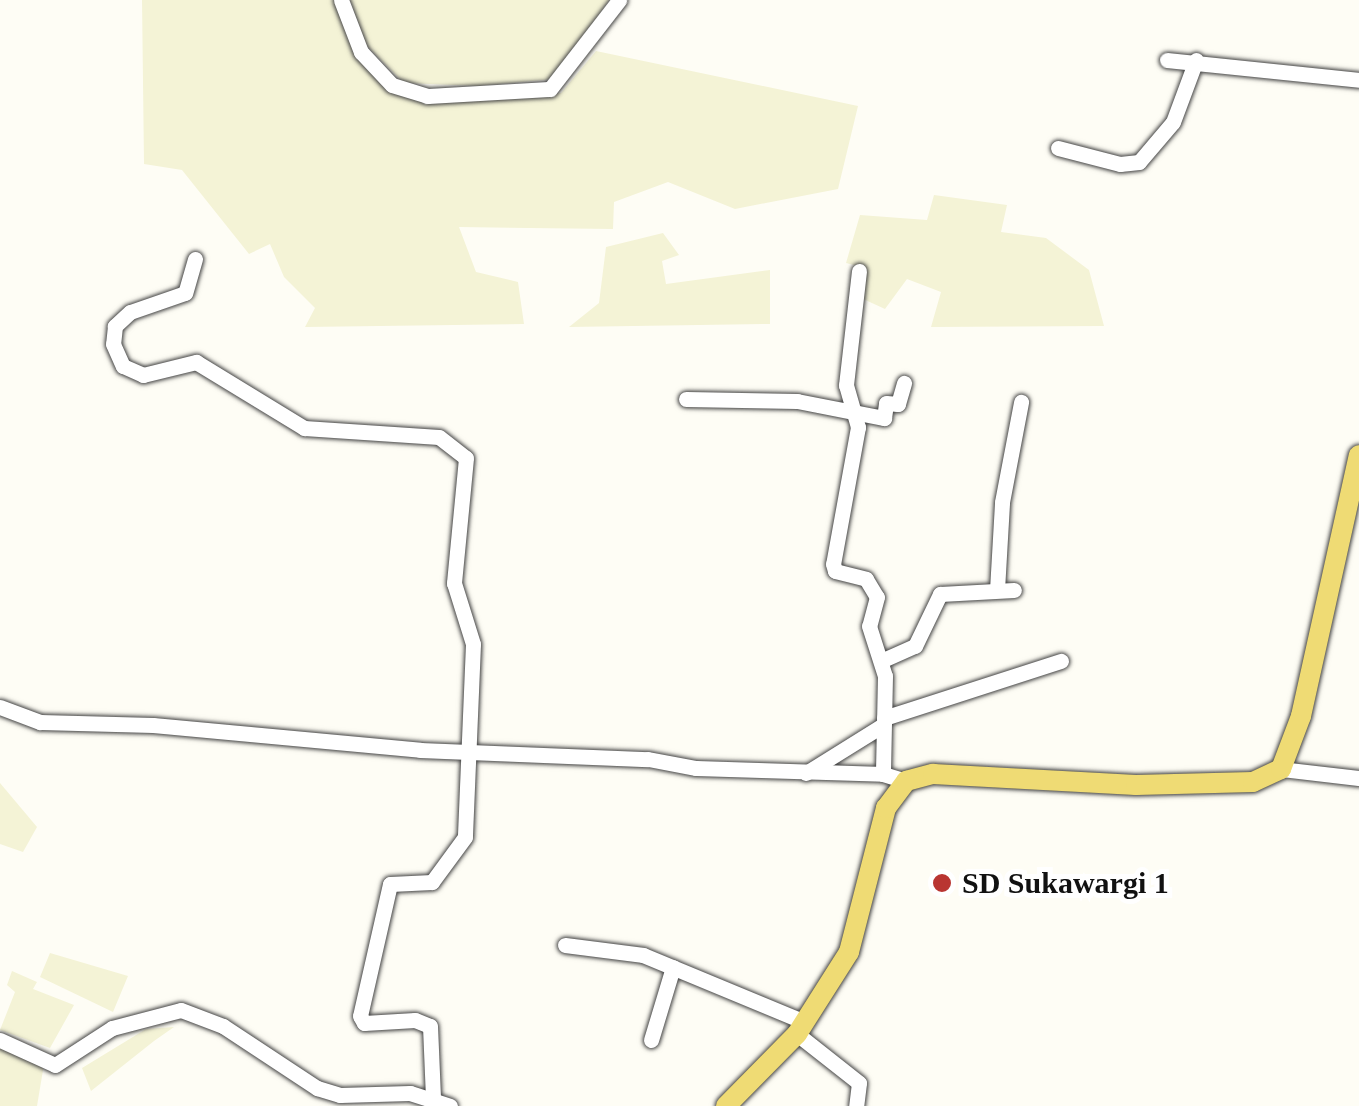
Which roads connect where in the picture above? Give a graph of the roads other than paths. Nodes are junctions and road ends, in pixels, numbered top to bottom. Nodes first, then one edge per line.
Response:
1 (342, 0) edge
2 (619, 0) edge
3 (1167, 60) dead end
4 (1196, 60) junction
5 (1359, 80) edge
6 (1058, 148) dead end
7 (195, 258) dead end
8 (859, 271) dead end
9 (904, 382) dead end
10 (686, 398) dead end
11 (1021, 402) dead end
12 (857, 416) junction
13 (1359, 455) edge
14 (883, 660) junction
15 (1061, 662) dead end
16 (0, 707) edge
17 (883, 722) junction
18 (469, 750) junction
19 (1282, 769) junction
20 (806, 773) junction
21 (883, 774) junction
22 (1359, 778) edge
23 (906, 781) junction
24 (565, 945) dead end
25 (673, 967) junction
26 (801, 1028) junction
27 (0, 1040) edge
28 (650, 1040) dead end
29 (433, 1099) junction
30 (450, 1106) edge
31 (726, 1106) edge
32 (856, 1106) edge

1 - 2 street
3 - 4 street
4 - 5 street
4 - 6 street
7 - 18 street
8 - 12 street
9 - 12 street
10 - 12 street
11 - 14 street
12 - 14 street
13 - 19 main road
14 - 17 street
15 - 17 street
16 - 18 street
17 - 20 street
17 - 21 street
18 - 20 street
18 - 29 street
19 - 22 street
19 - 23 main road
20 - 21 street
21 - 23 street
23 - 26 main road
24 - 25 street
25 - 26 street
25 - 28 street
26 - 31 main road
26 - 32 street
27 - 29 street
29 - 30 street

